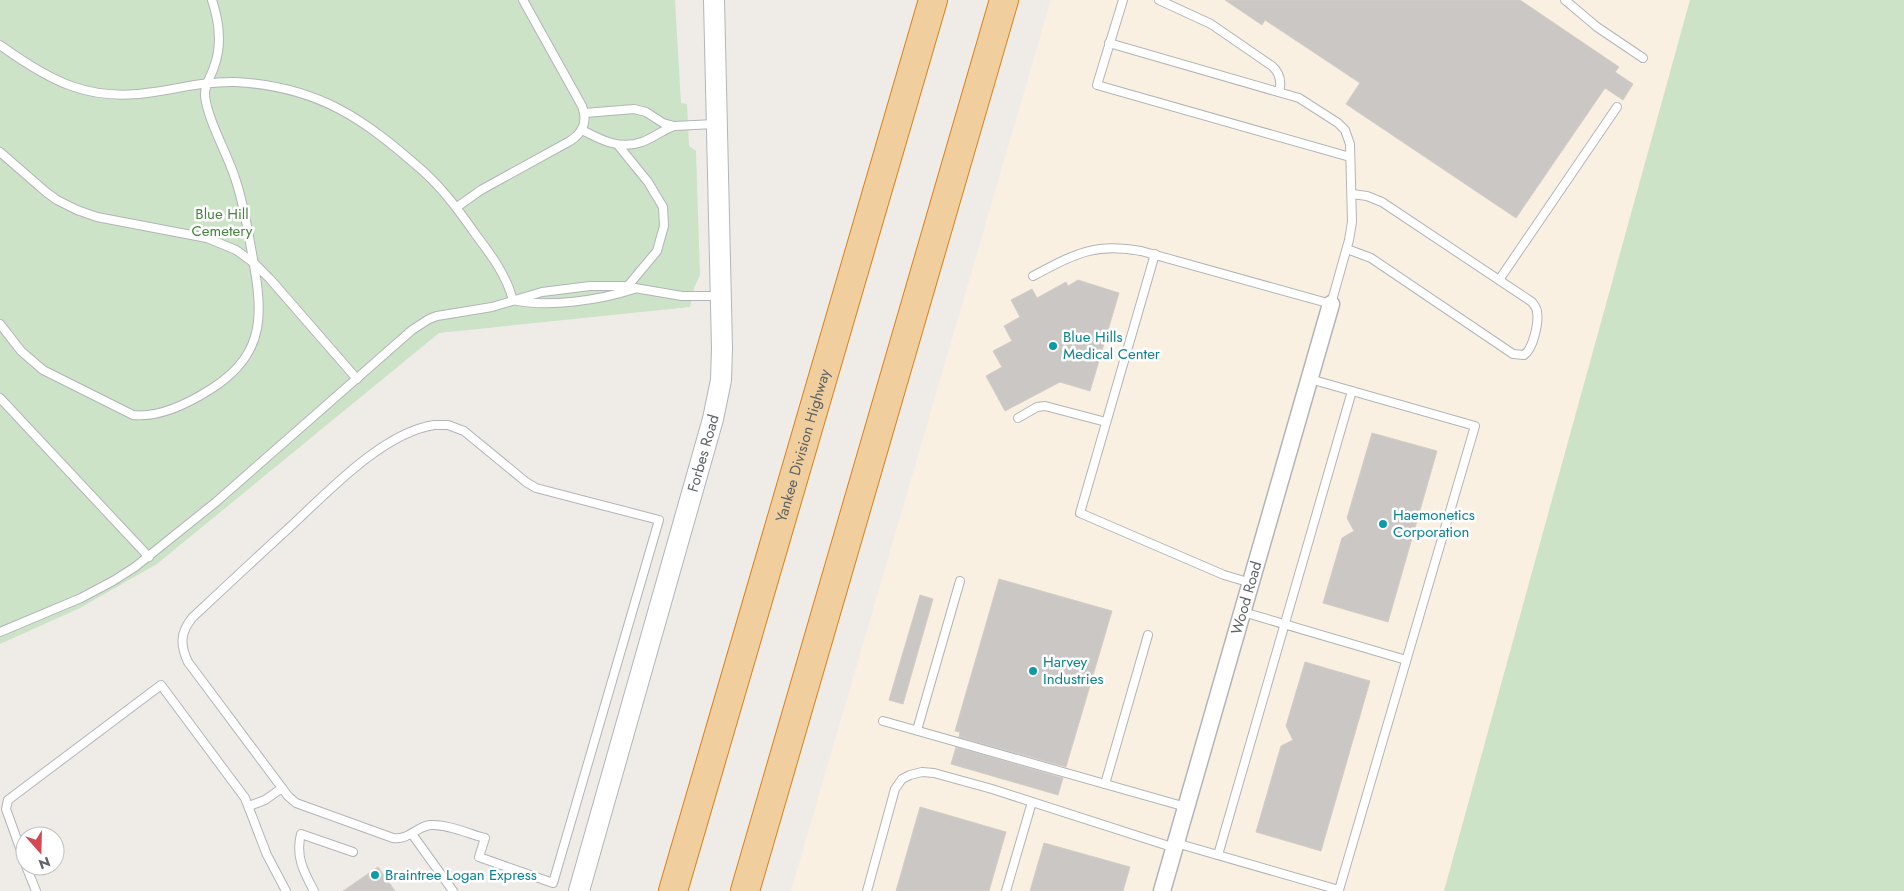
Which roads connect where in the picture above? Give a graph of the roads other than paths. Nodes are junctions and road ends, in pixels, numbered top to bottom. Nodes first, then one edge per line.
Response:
1 (212, 0) edge
2 (523, 0) edge
3 (714, 0) edge
4 (933, 0) edge
5 (1004, 0) edge
6 (1123, 0) edge
7 (1159, 0) edge
8 (1565, 0) edge
9 (1109, 43) junction
10 (0, 45) edge
11 (1643, 58) dead end
12 (207, 83) junction
13 (1279, 92) junction
14 (1616, 107) dead end
15 (585, 113) junction
16 (717, 124) junction
17 (674, 126) junction
18 (582, 130) junction
19 (618, 145) junction
20 (0, 152) edge
21 (1350, 157) junction
22 (1352, 194) junction
23 (457, 207) junction
24 (1347, 249) junction
25 (1155, 254) junction
26 (254, 263) junction
27 (1033, 276) dead end
28 (1499, 280) junction
29 (627, 287) junction
30 (636, 288) junction
31 (721, 296) junction
32 (513, 300) junction
33 (1331, 304) junction
34 (0, 324) edge
35 (357, 379) junction
36 (1310, 379) junction
37 (1352, 391) junction
38 (0, 398) edge
39 (1018, 418) dead end
40 (1106, 422) junction
41 (149, 557) junction
42 (960, 581) dead end
43 (1251, 583) junction
44 (1242, 612) junction
45 (1284, 624) junction
46 (0, 632) edge
47 (1148, 635) dead end
48 (1406, 660) junction
49 (883, 721) dead end
50 (917, 730) junction
51 (1105, 784) junction
52 (282, 788) junction
53 (1032, 802) junction
54 (249, 806) junction
55 (1186, 807) junction
56 (412, 834) junction
57 (15, 835) edge
58 (1175, 845) junction
59 (353, 852) dead end
60 (1218, 855) junction
61 (30, 876) edge
62 (36, 891) edge
63 (286, 891) edge
64 (314, 891) edge
65 (453, 891) edge
66 (579, 891) edge
67 (673, 891) edge
68 (745, 891) edge
69 (867, 891) edge
70 (1006, 891) edge
71 (1162, 891) edge

1 - 12 lane
2 - 15 lane
3 - 16 street, Forbes Road
4 - 67 highway, Yankee Division Highway
5 - 68 highway
6 - 9 lane
7 - 13 lane
8 - 11 lane
9 - 13 lane
9 - 21 lane
10 - 12 lane
12 - 23 lane
12 - 26 lane
13 - 21 lane
14 - 28 lane
15 - 17 lane
15 - 18 lane
16 - 17 lane
16 - 31 street, Forbes Road
17 - 19 lane
18 - 19 lane
18 - 23 lane
19 - 29 lane
20 - 26 lane
21 - 22 lane
22 - 24 lane
22 - 28 lane
23 - 32 lane
24 - 28 lane
24 - 33 lane
25 - 27 lane
25 - 33 lane
25 - 40 lane
26 - 34 lane
26 - 35 lane
29 - 30 lane
29 - 32 lane
30 - 31 lane
30 - 32 lane
31 - 66 street, Forbes Road
32 - 35 lane
33 - 36 street, Wood Road
35 - 41 lane
36 - 37 lane
36 - 43 street, Wood Road
37 - 45 lane
37 - 48 lane
38 - 41 lane
39 - 40 lane
40 - 43 lane
41 - 46 lane
42 - 50 lane
43 - 44 street, Wood Road
44 - 45 lane
44 - 55 street, Wood Road
45 - 48 lane
45 - 60 lane
47 - 51 lane
48 - 60 lane
49 - 50 lane
50 - 51 lane
51 - 55 lane
52 - 54 lane
52 - 56 lane
52 - 56 lane
53 - 58 lane
53 - 69 lane
53 - 70 lane
54 - 57 lane
54 - 63 lane
55 - 58 street, Wood Road
56 - 65 lane
58 - 60 lane
58 - 71 street, Wood Road
59 - 64 lane
61 - 62 lane

